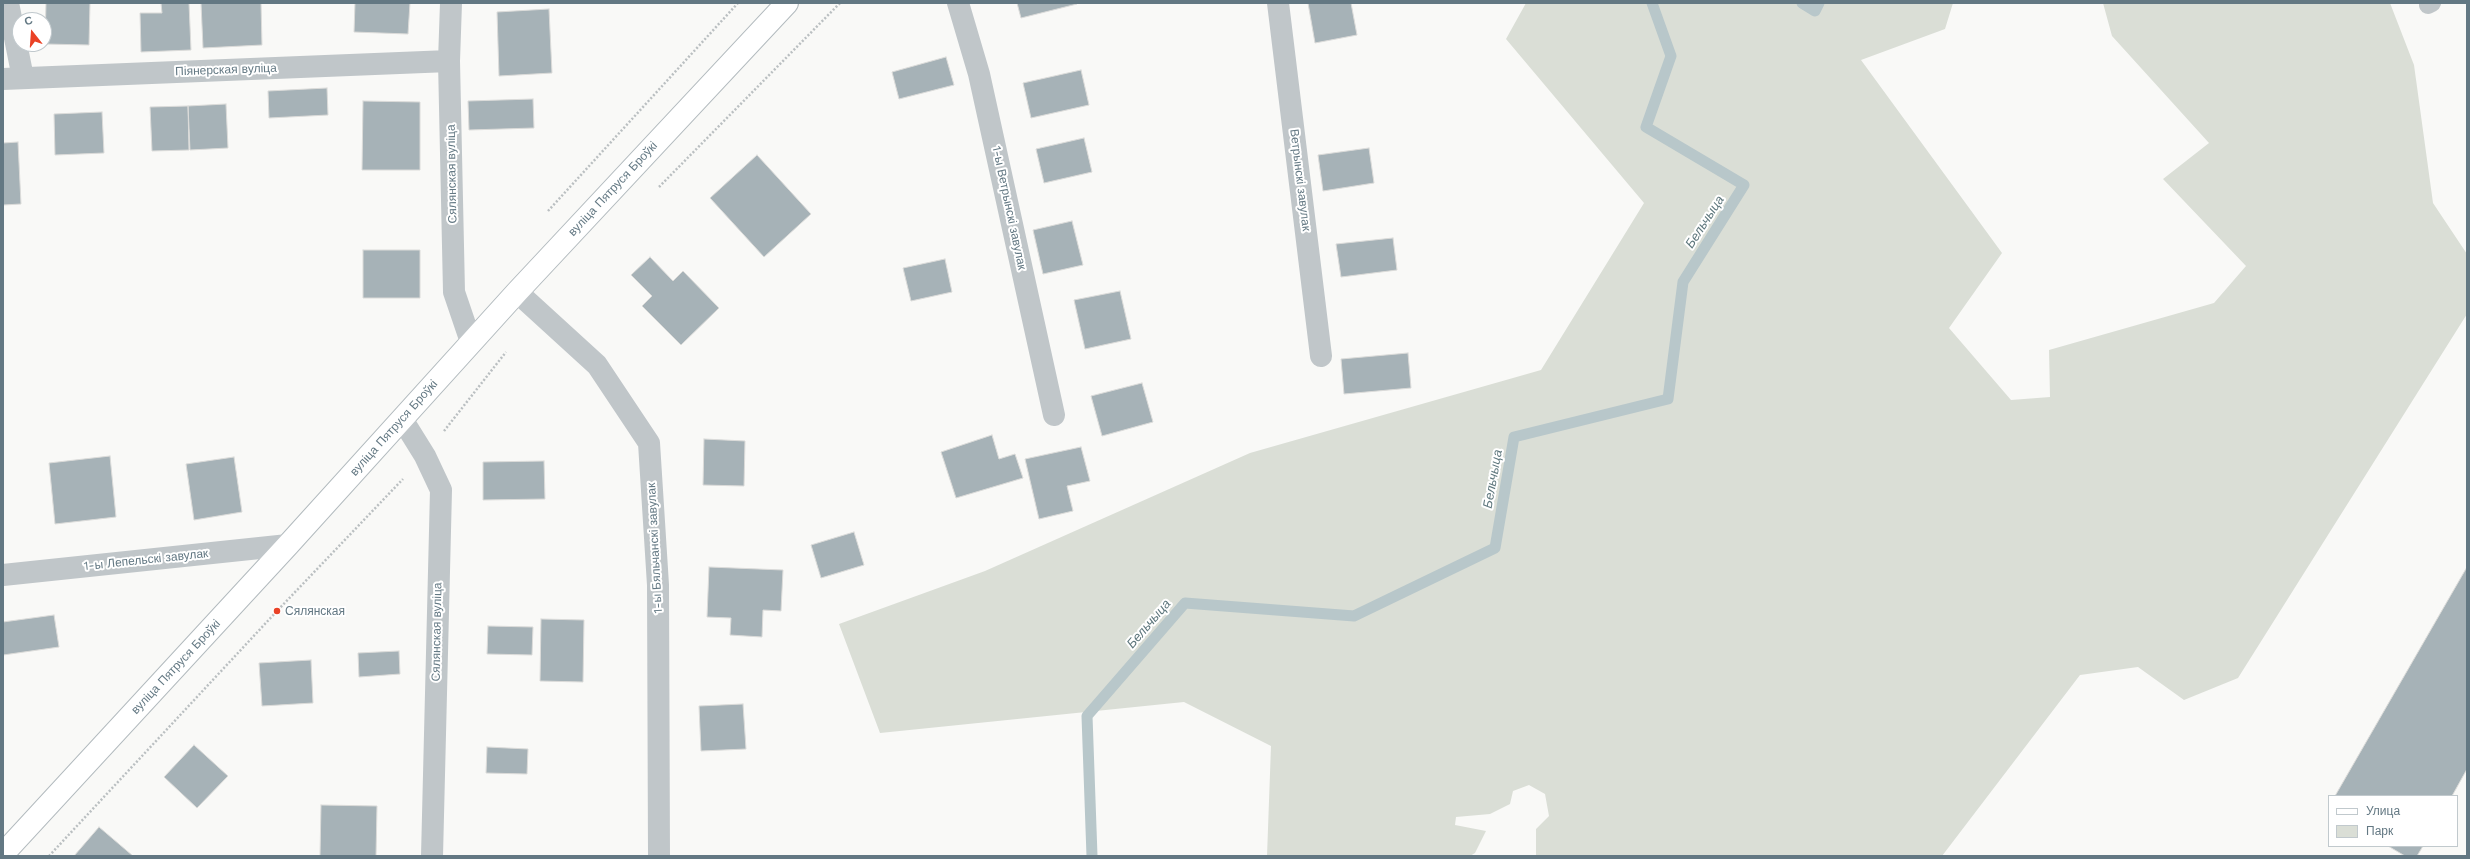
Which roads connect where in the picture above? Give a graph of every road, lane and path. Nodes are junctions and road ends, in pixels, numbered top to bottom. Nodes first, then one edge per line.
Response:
1 (8, 3) edge
2 (451, 3) edge
3 (738, 3) edge
4 (787, 3) edge
5 (958, 3) edge
6 (1278, 3) edge
7 (449, 61) junction
8 (13, 78) edge
9 (545, 214) dead end
10 (517, 292) junction
11 (471, 342) junction
12 (1321, 356) dead end
13 (1054, 415) dead end
14 (402, 419) junction
15 (288, 546) junction
16 (3, 575) edge
17 (3, 854) edge
18 (432, 856) edge
19 (659, 856) edge

1 - 8 street
2 - 7 street, Сялянская вуліца
3 - 9 path
4 - 10 main road, вуліца Пятруся Броўкі
5 - 13 street, 1-ы Ветрынскі завулак
6 - 12 street, Ветрынскі завулак
7 - 8 street, Піянерская вуліца
7 - 11 street, Сялянская вуліца
10 - 11 main road, вуліца Пятруся Броўкі
10 - 19 street, 1-ы Бяльчанскі завулак
11 - 14 main road, вуліца Пятруся Броўкі
14 - 15 main road, вуліца Пятруся Броўкі
14 - 18 street, Сялянская вуліца
15 - 16 street, 1-ы Лепельскі завулак
15 - 17 main road, вуліца Пятруся Броўкі

